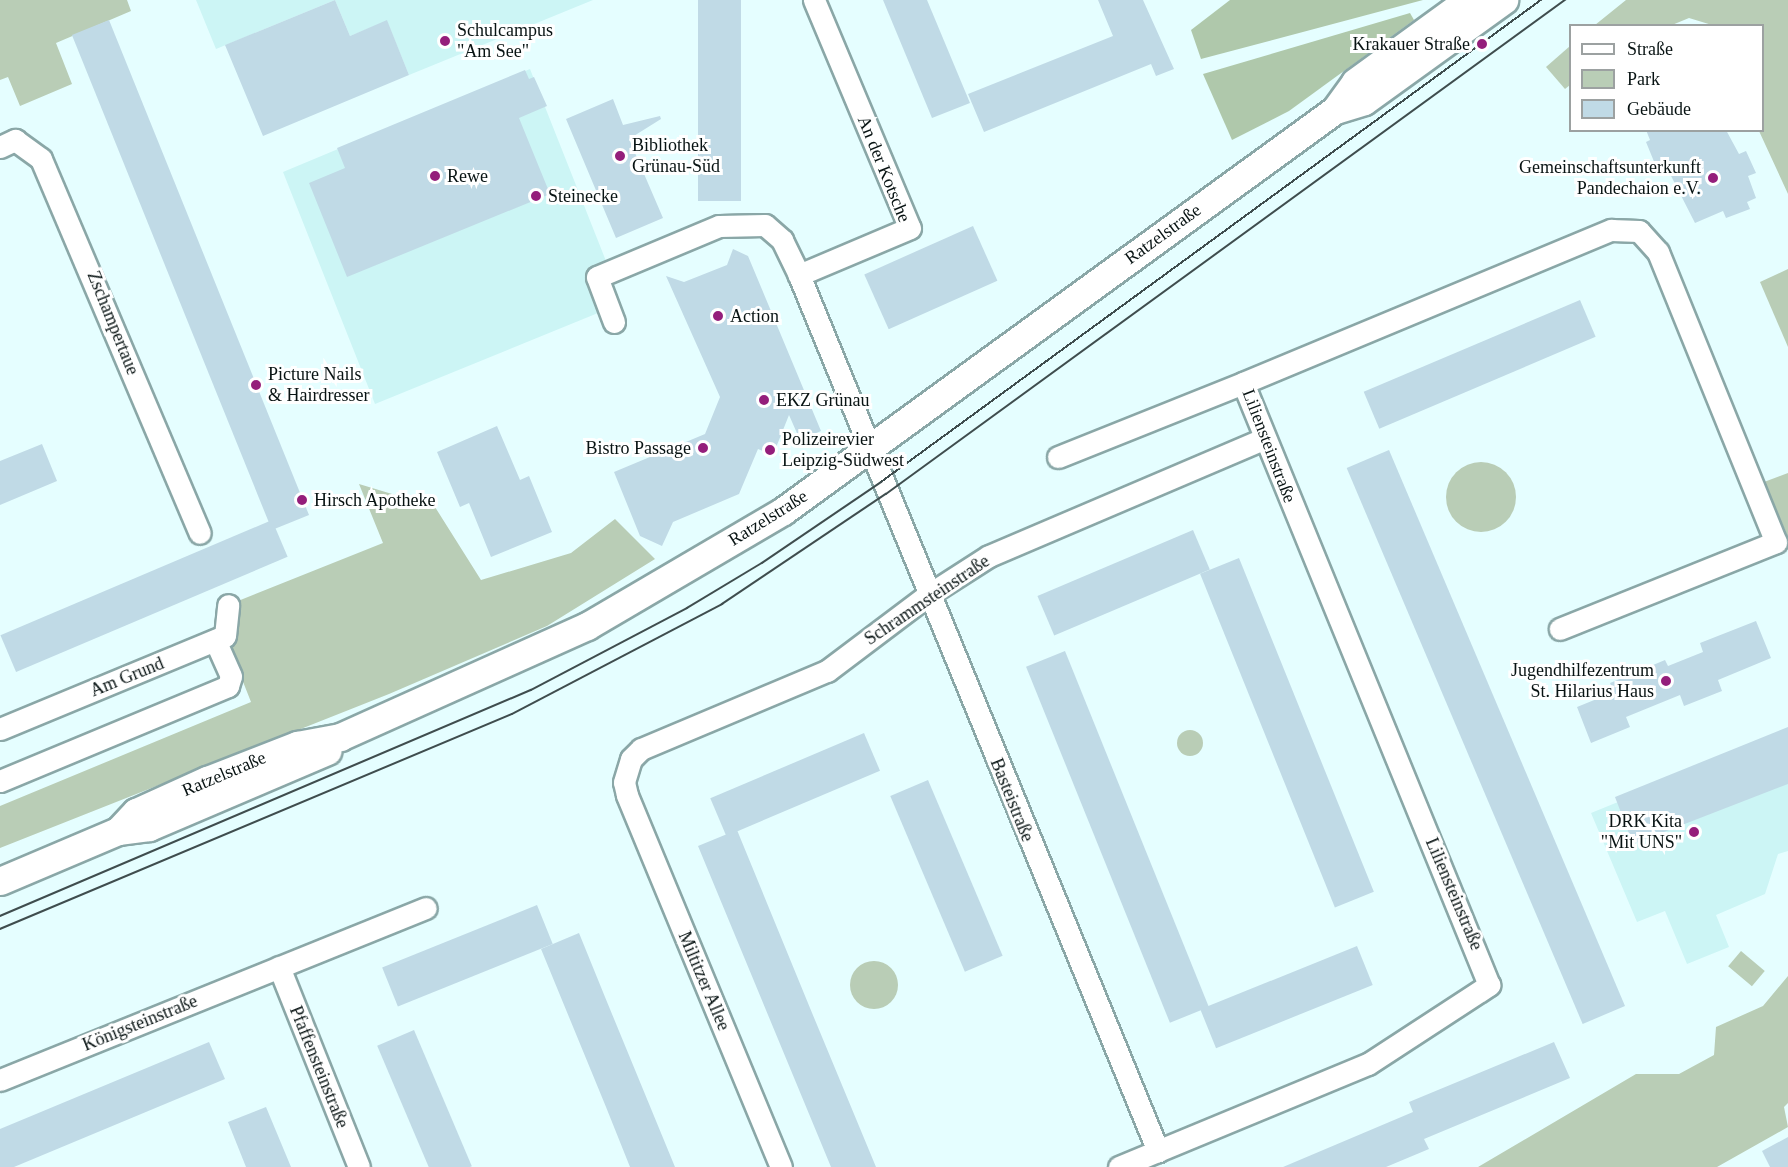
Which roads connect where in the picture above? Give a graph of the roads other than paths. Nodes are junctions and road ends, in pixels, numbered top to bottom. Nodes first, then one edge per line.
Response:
1 (814, 0) edge
2 (1468, 0) edge
3 (1504, 0) edge
4 (1335, 110) junction
5 (0, 147) edge
6 (799, 275) junction
7 (614, 322) dead end
8 (1243, 383) junction
9 (1265, 438) junction
10 (867, 449) junction
11 (1058, 457) dead end
12 (200, 533) dead end
13 (928, 595) junction
14 (228, 605) dead end
15 (1560, 629) dead end
16 (215, 640) junction
17 (0, 729) edge
18 (0, 781) edge
19 (627, 795) joint
20 (0, 881) edge
21 (426, 908) dead end
22 (279, 967) junction
23 (0, 1080) edge
24 (1158, 1151) junction
25 (360, 1167) edge
26 (781, 1167) edge
27 (1119, 1167) edge

1 - 6 street, An der Kotsche
2 - 4 main road, Ratzelstraße
3 - 4 main road, Ratzelstraße
4 - 10 main road, Ratzelstraße
5 - 12 street, Zschampertaue
6 - 7 street
6 - 10 street
8 - 9 street, Liliensteinstraße
8 - 11 street
8 - 15 street, Liliensteinstraße
9 - 13 street, Schrammsteinstraße
9 - 24 street, Liliensteinstraße
10 - 13 street, Basteistraße
10 - 20 main road, Ratzelstraße
13 - 19 street, Schrammsteinstraße
13 - 24 street, Basteistraße
14 - 16 street
16 - 17 street, Am Grund
16 - 18 street
19 - 26 street, Miltitzer Allee
21 - 22 street
22 - 23 street, Königsteinstraße
22 - 25 street, Pfaffensteinstraße
24 - 27 street, Liliensteinstraße

